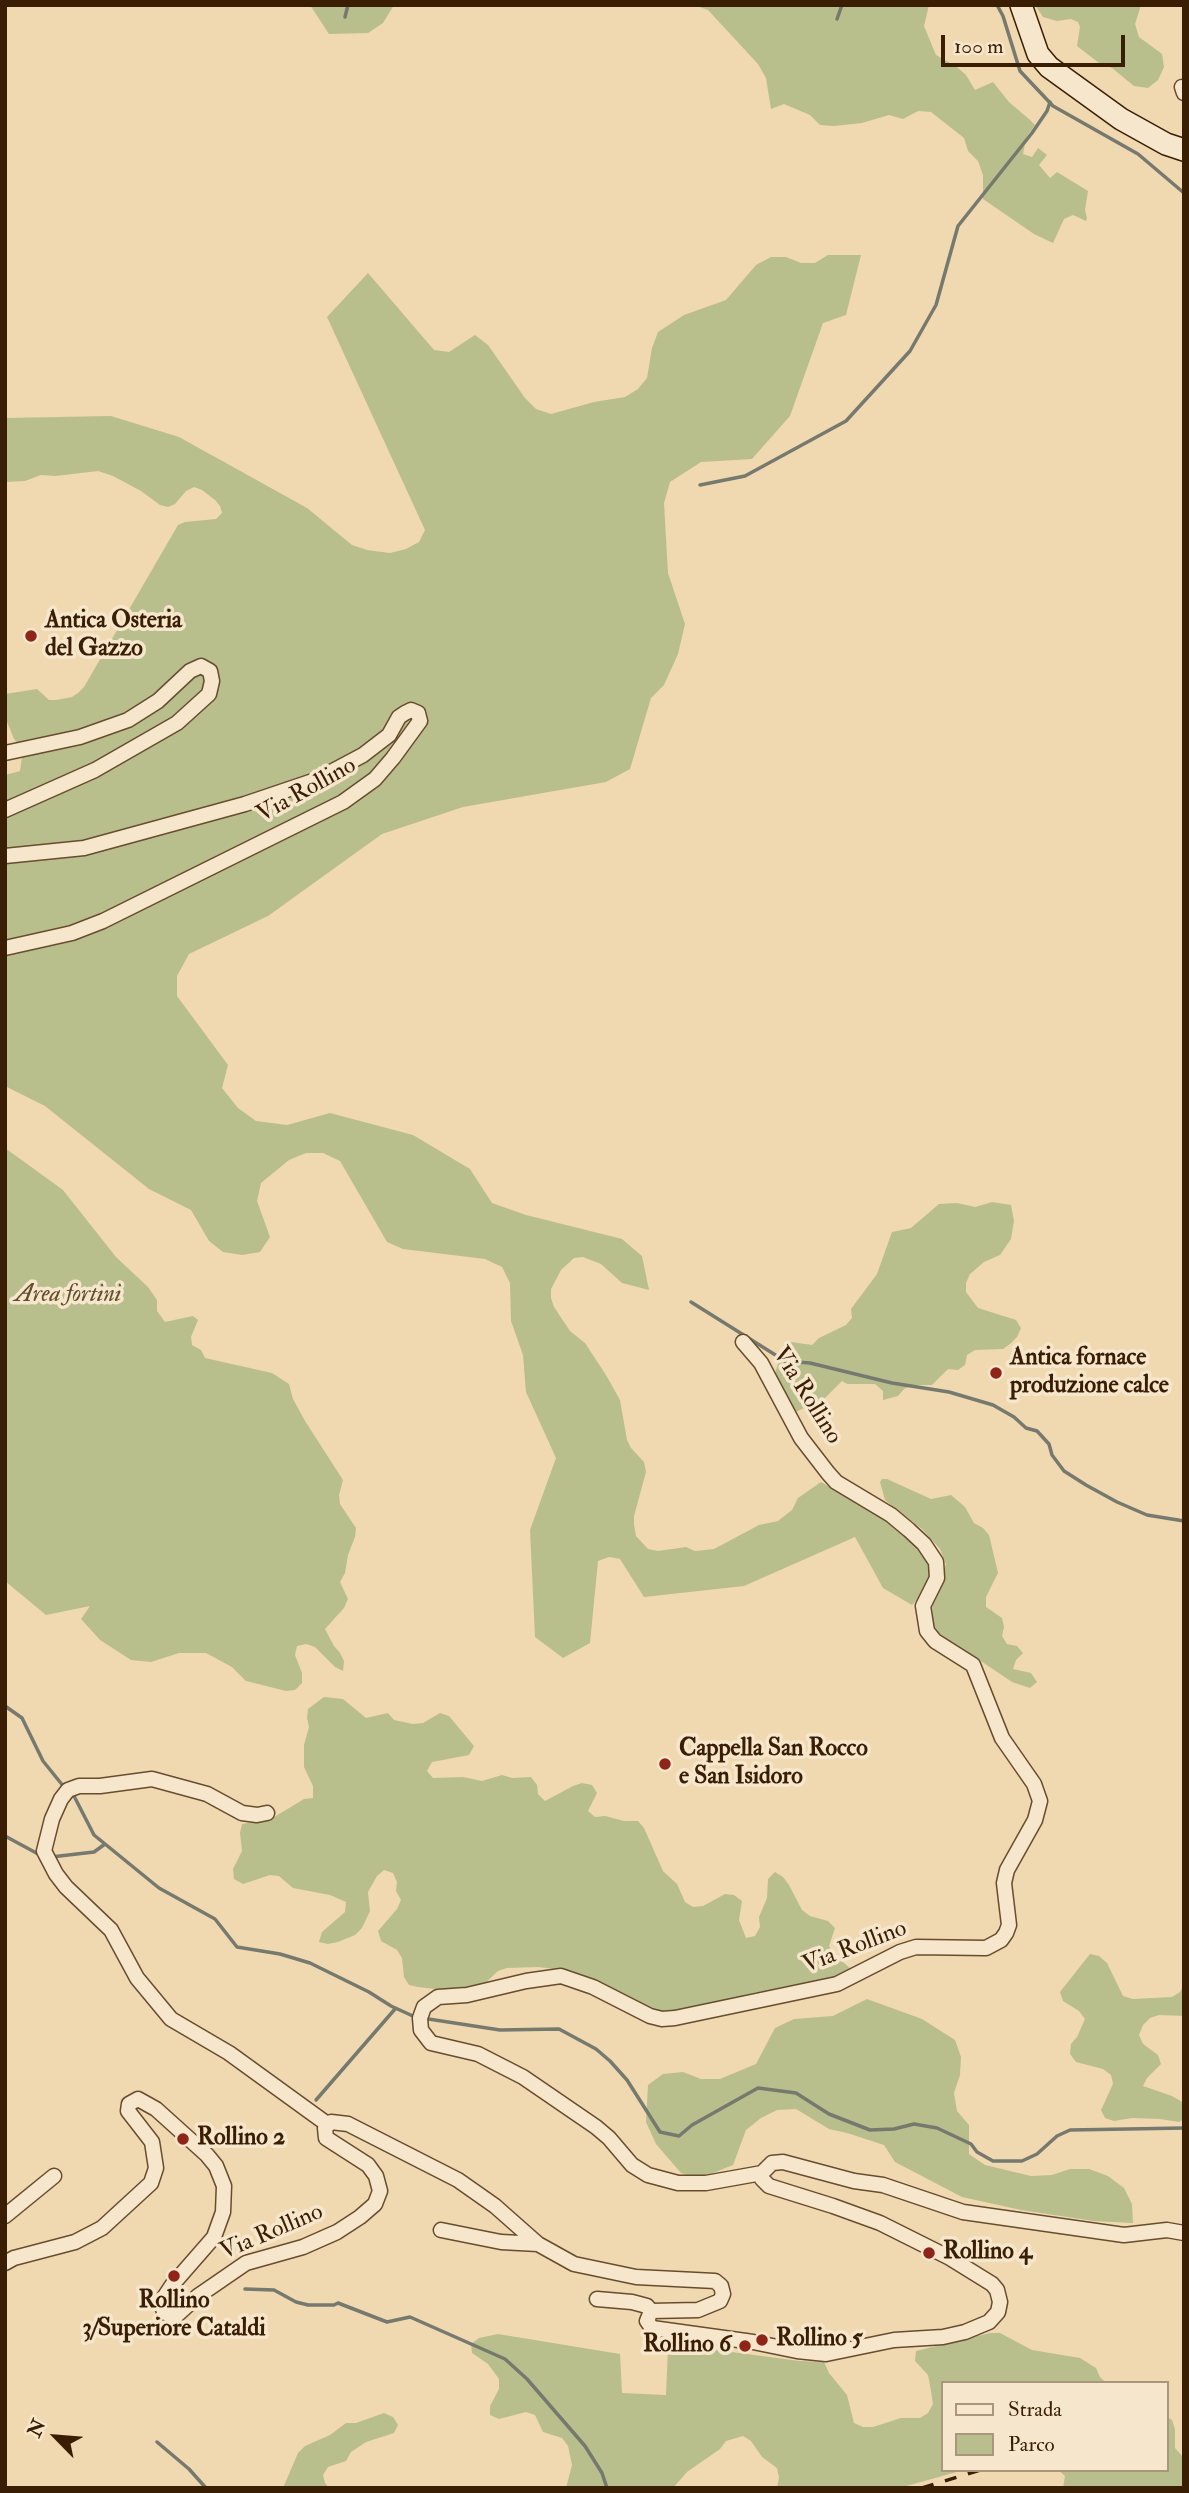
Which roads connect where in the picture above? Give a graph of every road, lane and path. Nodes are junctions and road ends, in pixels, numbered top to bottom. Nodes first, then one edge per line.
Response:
1 (1021, 5) edge
2 (1184, 150) edge
3 (5, 753) edge
4 (5, 810) edge
5 (5, 856) edge
6 (5, 948) edge
7 (744, 1342) dead end
8 (267, 1813) dead end
9 (327, 2124) junction
10 (762, 2173) junction
11 (54, 2176) dead end
12 (5, 2216) edge
13 (441, 2231) dead end
14 (1184, 2233) edge
15 (538, 2244) junction
16 (5, 2263) edge
17 (597, 2299) dead end
18 (651, 2311) junction

1 - 2 street
3 - 4 street
5 - 6 street, Via Rollino
7 - 10 street, Via Rollino
8 - 9 street, Via Rollino
9 - 15 street, Via Rollino
9 - 16 street, Via Rollino
10 - 14 street, Via Rollino
10 - 18 street
11 - 12 street
13 - 15 street
15 - 18 street, Via Rollino
17 - 18 street

